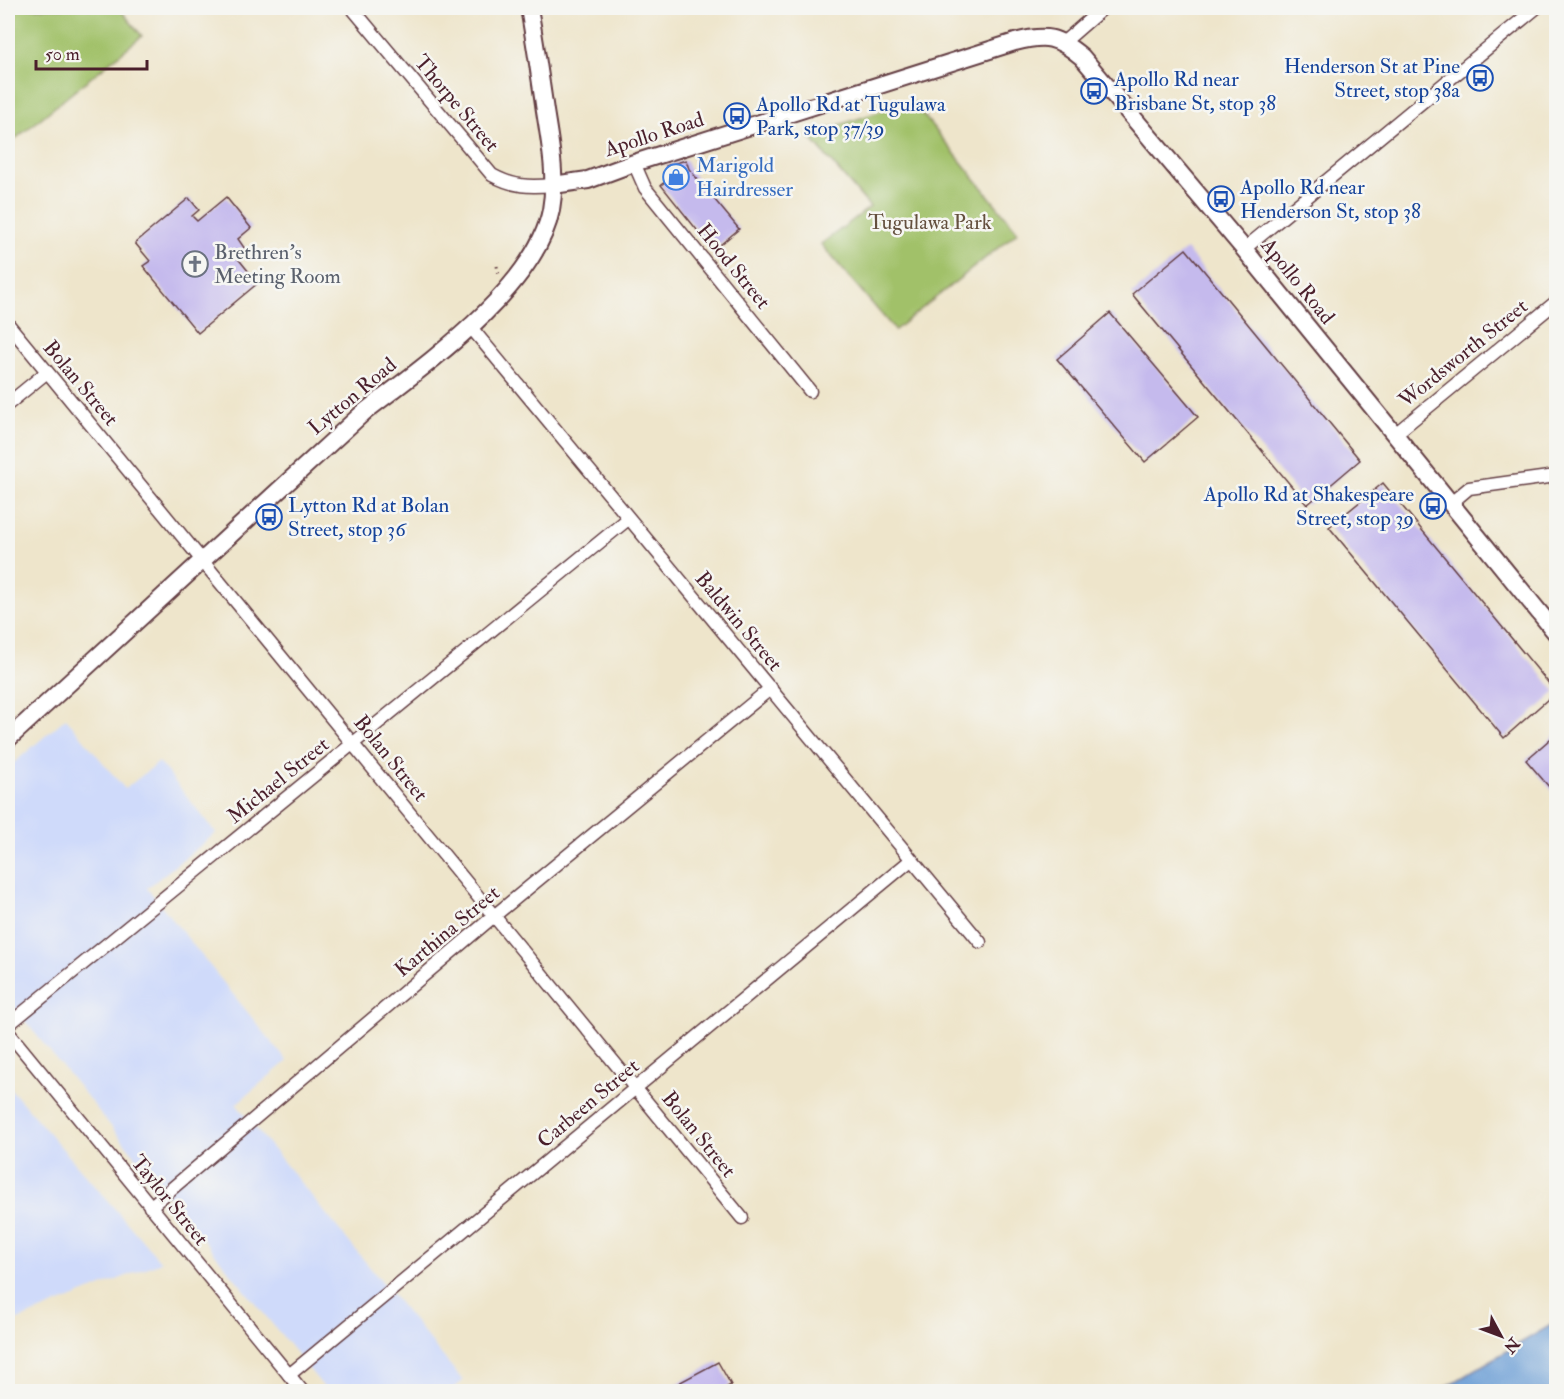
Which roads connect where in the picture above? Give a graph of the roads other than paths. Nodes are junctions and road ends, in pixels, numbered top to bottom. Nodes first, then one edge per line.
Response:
1 (352, 8) edge
2 (529, 8) edge
3 (1102, 8) edge
4 (1536, 8) edge
5 (1064, 42) junction
6 (634, 163) junction
7 (553, 185) junction
8 (1244, 249) junction
9 (1557, 302) edge
10 (8, 324) edge
11 (470, 325) junction
12 (47, 372) junction
13 (810, 391) dead end
14 (8, 404) edge
15 (1394, 435) junction
16 (1557, 476) edge
17 (1450, 504) junction
18 (628, 519) junction
19 (202, 560) junction
20 (1557, 633) edge
21 (771, 688) junction
22 (8, 739) edge
23 (354, 744) junction
24 (911, 860) junction
25 (494, 916) junction
26 (980, 942) dead end
27 (8, 1025) edge
28 (8, 1032) edge
29 (636, 1089) junction
30 (150, 1207) junction
31 (742, 1218) dead end
32 (289, 1375) junction
33 (303, 1392) edge

1 - 7 street, Thorpe Street
2 - 7 street, Lytton Road
3 - 5 street
4 - 8 street
5 - 6 street, Apollo Road
5 - 8 street, Apollo Road
6 - 7 street, Apollo Road
6 - 13 street, Hood Street
7 - 11 street, Lytton Road
8 - 15 street, Apollo Road
9 - 15 street, Wordsworth Street
10 - 12 street, Bolan Street
11 - 18 street, Baldwin Street
11 - 19 street, Lytton Road
12 - 14 street
12 - 19 street, Bolan Street
15 - 17 street, Apollo Road
16 - 17 street
17 - 20 street, Apollo Road
18 - 21 street, Baldwin Street
18 - 23 street, Michael Street
19 - 22 street, Lytton Road
19 - 23 street, Bolan Street
21 - 24 street, Baldwin Street
21 - 25 street, Karthina Street
23 - 25 street, Bolan Street
23 - 27 street, Michael Street
24 - 26 street, Baldwin Street
24 - 29 street, Carbeen Street
25 - 29 street, Bolan Street
25 - 30 street, Karthina Street
28 - 30 street, Taylor Street
29 - 31 street, Bolan Street
29 - 32 street, Carbeen Street
30 - 32 street, Taylor Street
32 - 33 street, Taylor Street

